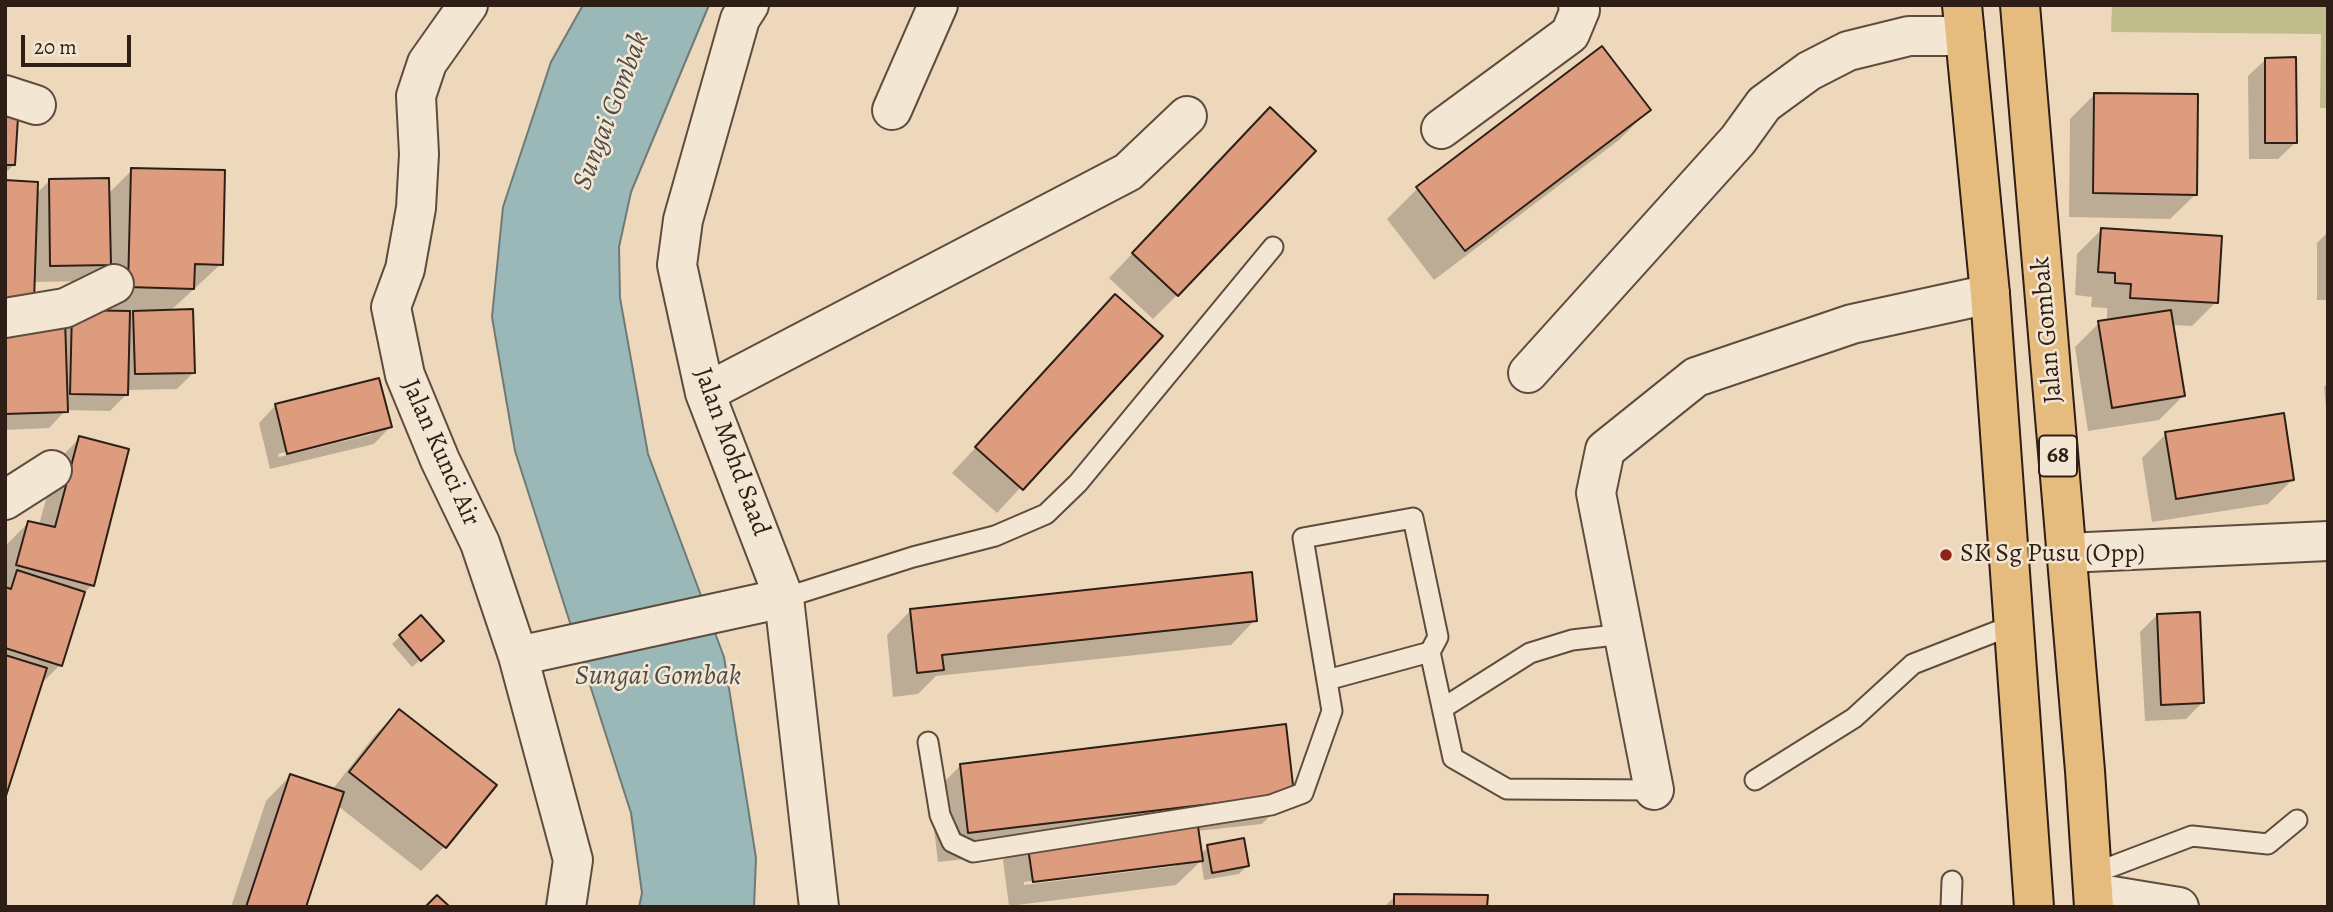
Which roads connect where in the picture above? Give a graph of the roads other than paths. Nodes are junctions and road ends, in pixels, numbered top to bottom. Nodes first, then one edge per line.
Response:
1 (468, 5) edge
2 (749, 5) edge
3 (938, 5) edge
4 (1578, 5) edge
5 (2020, 5) edge
6 (1964, 21) edge
7 (892, 110) dead end
8 (1187, 117) dead end
9 (1441, 129) dead end
10 (1273, 247) dead end
11 (114, 284) dead end
12 (1990, 294) junction
13 (5, 318) edge
14 (1528, 373) dead end
15 (705, 393) junction
16 (52, 470) dead end
17 (5, 500) edge
18 (2328, 541) edge
19 (2066, 553) junction
20 (777, 600) junction
21 (2013, 625) junction
22 (1624, 634) junction
23 (533, 652) junction
24 (1430, 652) junction
25 (1327, 680) junction
26 (1443, 708) junction
27 (928, 742) dead end
28 (1755, 780) dead end
29 (1654, 790) joint
30 (2297, 820) dead end
31 (1952, 881) dead end
32 (2093, 891) edge
33 (566, 907) edge
34 (819, 907) edge
35 (1951, 907) edge
36 (2034, 907) edge
37 (2179, 907) edge

1 - 23 street, Jalan Kunci Air
2 - 15 street, Jalan Mohd Saad
3 - 7 street
4 - 9 street
5 - 19 main road, Jalan Gombak / 68
6 - 12 main road, Jalan Gombak / 68
6 - 14 street
8 - 15 street
10 - 20 lane
11 - 13 street
12 - 21 main road, Jalan Gombak / 68
12 - 22 street
15 - 20 street, Jalan Mohd Saad
16 - 17 street
18 - 19 street
19 - 32 main road, Jalan Gombak / 68
20 - 23 street
20 - 34 street, Jalan Mohd Saad
21 - 28 lane
21 - 36 main road, Jalan Gombak / 68
22 - 26 lane
22 - 29 street
23 - 33 street, Jalan Kunci Air
24 - 25 lane
24 - 25 lane
24 - 26 lane
25 - 27 lane
26 - 29 lane
30 - 32 lane
31 - 35 lane
32 - 37 street

